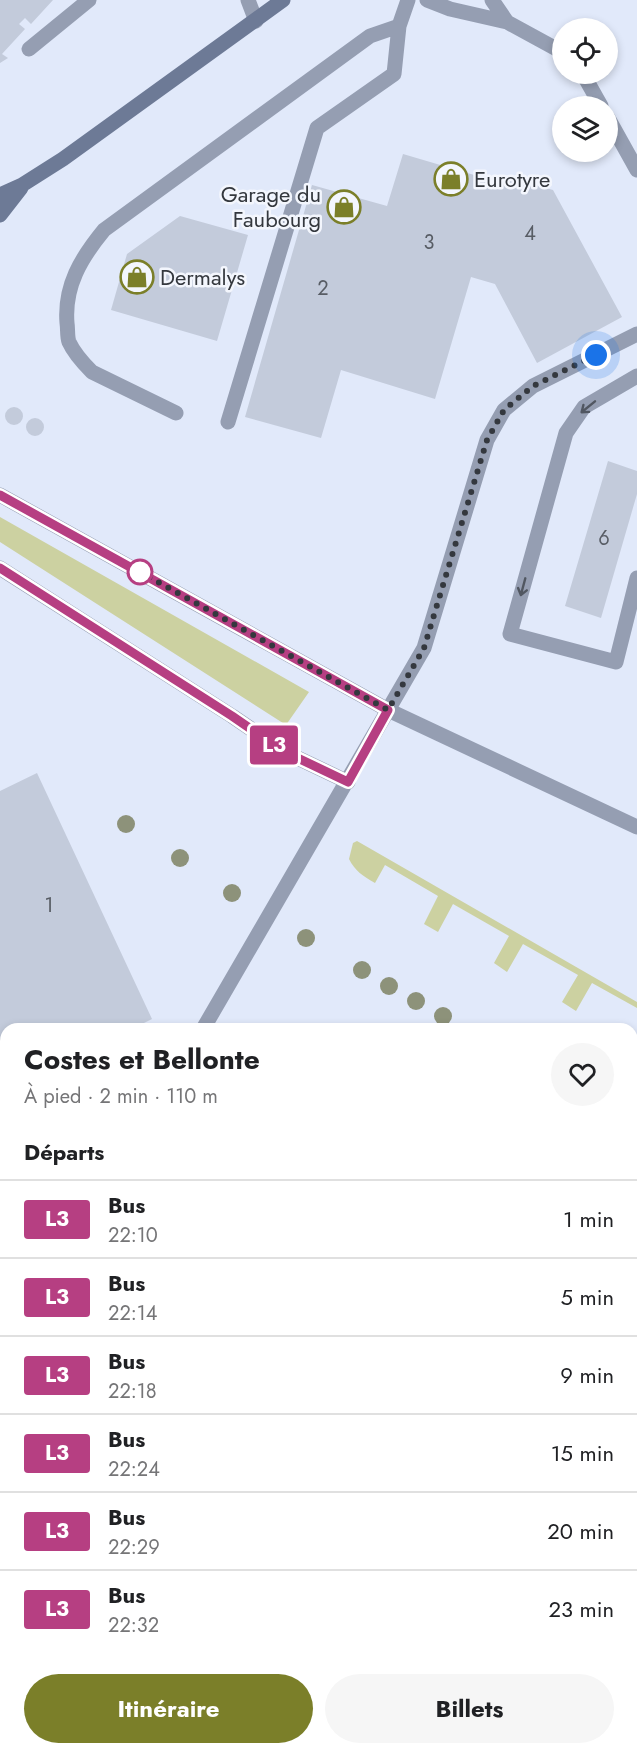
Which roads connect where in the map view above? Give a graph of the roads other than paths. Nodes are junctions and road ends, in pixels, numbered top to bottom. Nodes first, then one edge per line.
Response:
1 (89, 0) edge
2 (248, 0) edge
3 (283, 0) edge
4 (408, 0) edge
5 (427, 0) edge
6 (492, 0) edge
7 (256, 21) junction
8 (507, 22) junction
9 (399, 26) junction
10 (552, 47) edge
11 (29, 49) dead end
12 (618, 136) edge
13 (637, 170) edge
14 (0, 184) edge
15 (22, 185) junction
16 (0, 195) edge
17 (0, 214) edge
18 (637, 334) edge
19 (637, 376) edge
20 (176, 413) dead end
21 (228, 422) dead end
22 (0, 495) edge
23 (0, 568) edge
24 (637, 578) edge
25 (388, 710) junction
26 (348, 782) junction
27 (637, 826) edge
28 (206, 1023) edge

1 - 11 street
2 - 7 street
3 - 7 main road
4 - 9 street
5 - 8 street
6 - 8 street
7 - 15 main road
8 - 10 street
9 - 20 street
9 - 21 street
12 - 13 street
14 - 15 main road
15 - 16 main road
15 - 17 main road
18 - 25 street
19 -> 24 street
22 - 25 street
23 - 26 street
25 - 26 street
25 - 27 street
26 - 28 street

